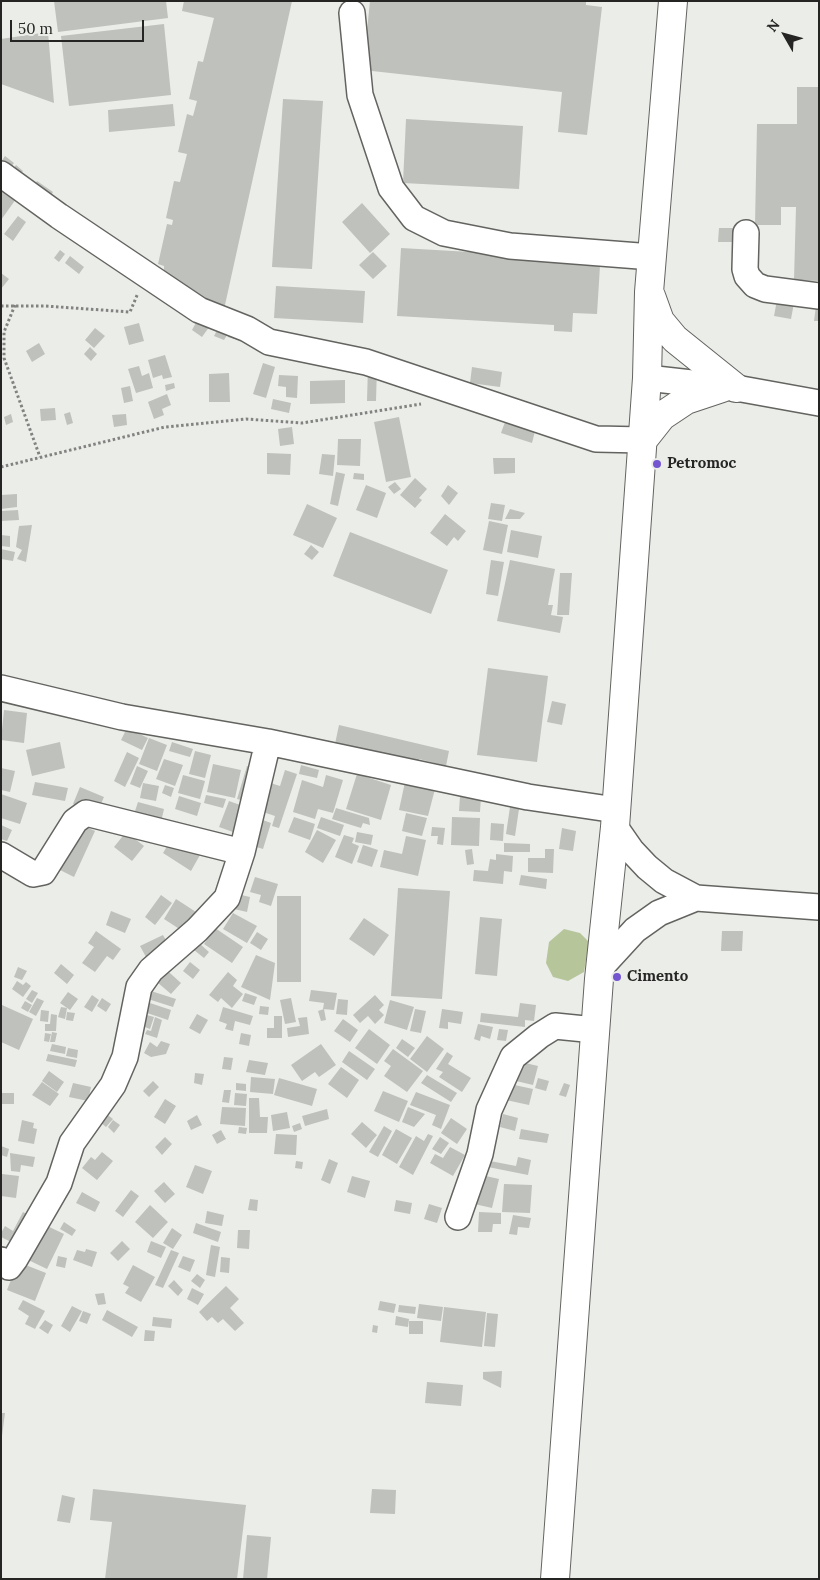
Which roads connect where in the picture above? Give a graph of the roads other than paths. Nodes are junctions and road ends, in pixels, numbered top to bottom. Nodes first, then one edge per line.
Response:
1 (673, 1) edge
2 (352, 13) dead end
3 (1, 174) edge
4 (746, 233) dead end
5 (652, 256) junction
6 (649, 292) junction
7 (819, 296) edge
8 (647, 378) junction
9 (729, 388) junction
10 (819, 403) edge
11 (642, 440) junction
12 (1, 688) edge
13 (268, 742) junction
14 (616, 819) junction
15 (242, 852) junction
16 (1, 855) edge
17 (696, 898) junction
18 (819, 906) edge
19 (602, 967) junction
20 (595, 1030) junction
21 (458, 1217) dead end
22 (1, 1260) edge
23 (555, 1579) edge

1 - 5 main road
2 - 5 street
3 - 11 street
4 - 7 street
5 - 6 main road
6 - 8 main road
6 - 9 main road
8 - 9 street
8 - 11 main road
9 - 10 street
9 - 11 main road
11 - 14 main road
12 - 13 street
13 - 14 street
13 - 15 street
14 - 17 street
14 - 19 main road
15 - 16 street
15 - 22 street
17 - 18 street
17 - 19 street
19 - 20 main road
20 - 21 street
20 - 23 main road

